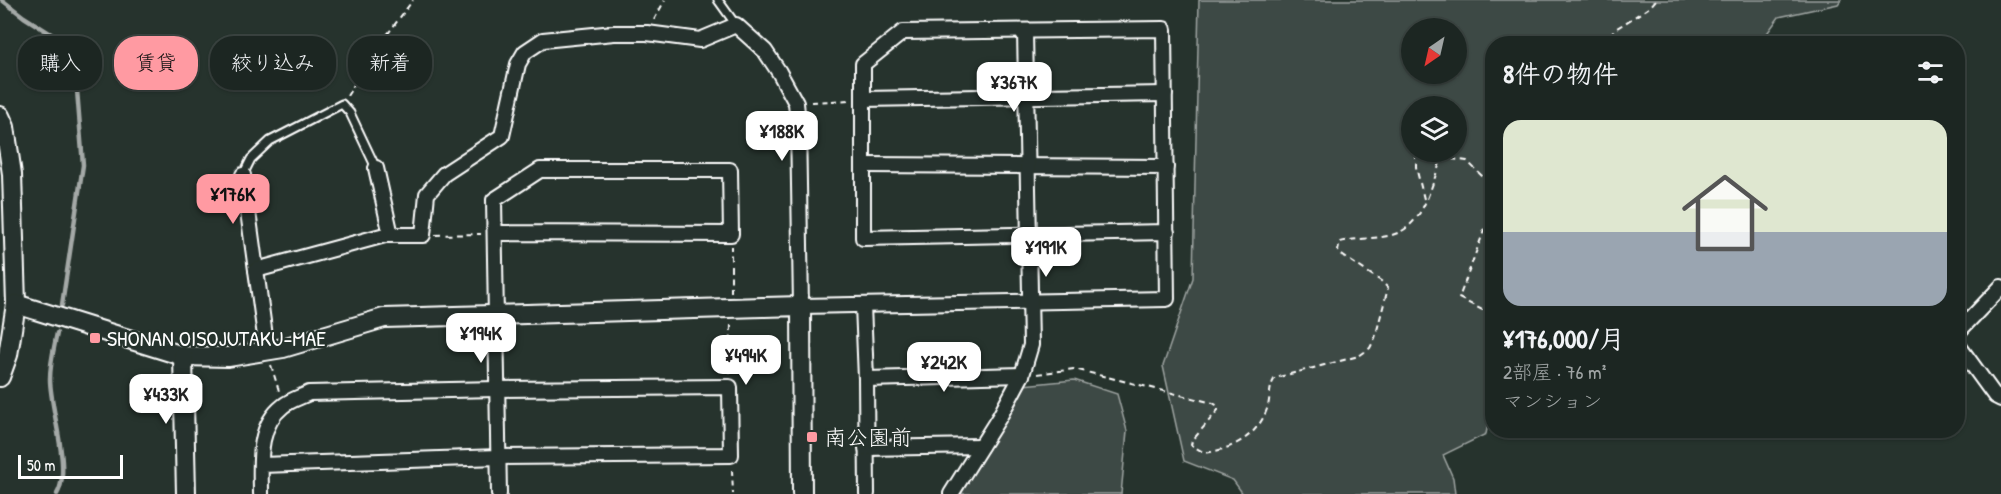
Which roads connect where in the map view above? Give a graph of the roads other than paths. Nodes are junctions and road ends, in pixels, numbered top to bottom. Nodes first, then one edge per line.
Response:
1 (718, 0) edge
2 (736, 26) junction
3 (1025, 32) junction
4 (1165, 94) junction
5 (1025, 97) junction
6 (863, 99) junction
7 (0, 116) edge
8 (863, 165) junction
9 (1026, 167) junction
10 (1166, 167) junction
11 (376, 168) joint
12 (243, 175) joint
13 (1167, 232) junction
14 (495, 233) junction
15 (391, 235) junction
16 (1029, 235) junction
17 (256, 270) junction
18 (2001, 287) edge
19 (1030, 303) junction
20 (16, 304) junction
21 (863, 305) junction
22 (801, 306) junction
23 (496, 314) junction
24 (1965, 325) edge
25 (267, 351) junction
26 (1965, 355) edge
27 (183, 356) junction
28 (1022, 375) junction
29 (0, 377) edge
30 (866, 379) junction
31 (497, 389) junction
32 (2001, 399) edge
33 (981, 446) junction
34 (866, 448) junction
35 (499, 457) junction
36 (261, 465) junction
37 (186, 494) edge
38 (261, 494) edge
39 (499, 494) edge
40 (802, 494) edge
41 (867, 494) edge
42 (951, 494) edge

1 - 2 lane
2 - 15 street
2 - 22 street
3 - 4 street
3 - 5 street
3 - 6 street
4 - 5 street
4 - 10 street
5 - 6 street
5 - 9 street
6 - 8 street
7 - 20 street
8 - 9 street
8 - 16 street
9 - 10 street
9 - 16 street
10 - 13 street
11 - 12 lane
11 - 15 street
12 - 17 street
13 - 16 street
13 - 19 street
14 - 14 street
14 - 23 street
15 - 17 street
16 - 19 street
17 - 25 street
18 - 24 street
19 - 21 street
19 - 28 street
20 - 27 street
20 - 29 street
21 - 22 street
21 - 30 street
22 - 23 street
22 - 40 street
23 - 25 street
23 - 31 street
25 - 27 street
26 - 32 street
27 - 37 street
28 - 30 street
28 - 33 street
30 - 34 street
31 - 35 street
31 - 35 street
31 - 36 street
33 - 34 street
33 - 42 street
34 - 41 street
35 - 36 street
35 - 39 street
36 - 38 street

